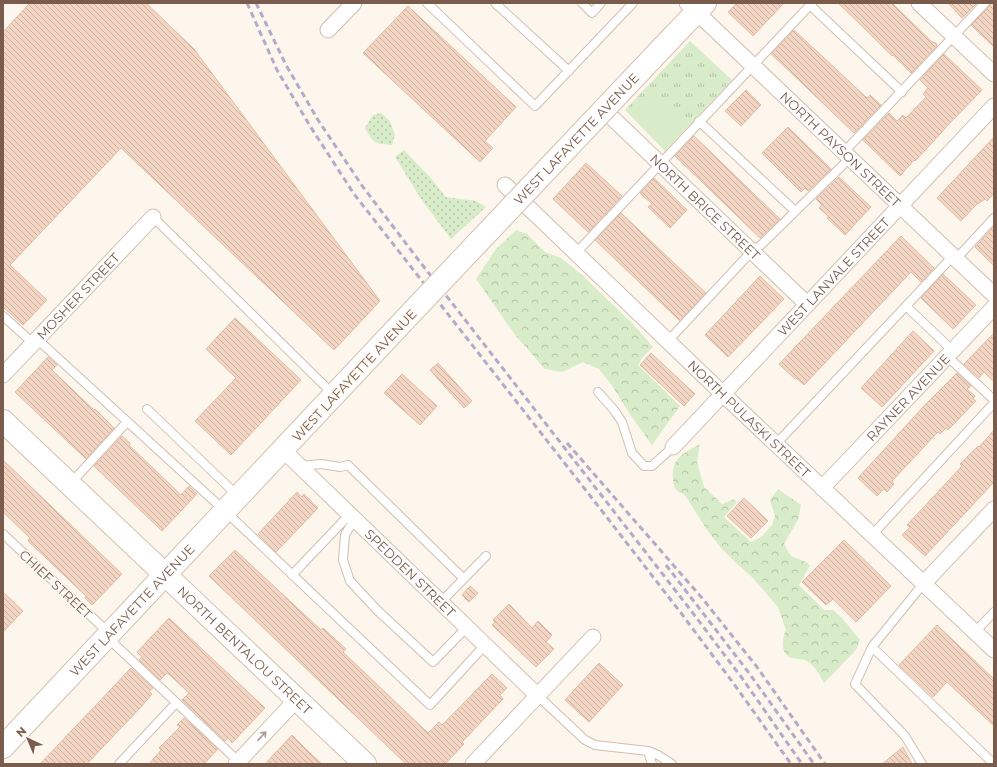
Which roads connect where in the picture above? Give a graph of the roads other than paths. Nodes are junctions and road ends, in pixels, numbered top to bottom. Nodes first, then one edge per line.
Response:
1 (354, 3) edge
2 (427, 3) edge
3 (495, 3) edge
4 (582, 3) edge
5 (601, 3) edge
6 (633, 3) edge
7 (919, 3) edge
8 (986, 3) edge
9 (811, 4) edge
10 (696, 6) edge
11 (328, 30) dead end
12 (954, 36) junction
13 (752, 65) junction
14 (569, 71) junction
15 (994, 74) edge
16 (902, 92) junction
17 (994, 106) edge
18 (604, 110) joint
19 (699, 122) junction
20 (847, 155) junction
21 (660, 163) junction
22 (505, 186) dead end
23 (520, 200) junction
24 (900, 206) junction
25 (795, 211) junction
26 (153, 217) joint
27 (994, 218) edge
28 (752, 251) junction
29 (576, 253) junction
30 (954, 258) junction
31 (994, 295) edge
32 (807, 304) junction
33 (906, 306) junction
34 (994, 307) edge
35 (3, 316) edge
36 (35, 341) junction
37 (668, 341) junction
38 (950, 353) junction
39 (3, 375) edge
40 (598, 392) dead end
41 (723, 394) junction
42 (334, 395) junction
43 (994, 400) edge
44 (994, 403) edge
45 (147, 409) dead end
46 (3, 421) edge
47 (127, 422) junction
48 (776, 444) junction
49 (673, 447) joint
50 (283, 450) junction
51 (300, 466) junction
52 (70, 484) junction
53 (822, 488) junction
54 (232, 504) junction
55 (994, 509) edge
56 (353, 517) junction
57 (3, 534) edge
58 (872, 535) junction
59 (486, 556) dead end
60 (165, 575) junction
61 (292, 575) junction
62 (464, 579) junction
63 (923, 584) junction
64 (441, 602) junction
65 (994, 612) edge
66 (467, 627) junction
67 (975, 632) junction
68 (108, 635) junction
69 (592, 638) dead end
70 (485, 645) junction
71 (872, 647) junction
72 (994, 650) edge
73 (538, 696) junction
74 (297, 699) junction
75 (176, 703) junction
76 (3, 747) edge
77 (648, 751) junction
78 (360, 762) edge
79 (238, 763) edge
80 (119, 764) edge
81 (473, 764) edge
82 (652, 764) edge
83 (672, 764) edge
84 (922, 764) edge
85 (994, 764) edge

1 - 11 street
2 - 14 lane
3 - 14 lane
4 - 5 lane
6 - 14 lane
7 - 12 street
8 - 12 lane
9 - 13 lane
9 - 16 lane
10 - 13 street, NORTH PAYSON STREET
10 - 42 main road, WEST LAFAYETTE AVENUE, bridge
12 - 15 street
12 - 16 lane
13 - 19 lane
13 - 20 street, NORTH PAYSON STREET
16 - 20 lane
17 - 24 street, WEST LANVALE STREET
18 - 21 street, NORTH BRICE STREET
18 - 23 street, WEST LAFAYETTE AVENUE
19 - 21 lane
19 - 25 lane
20 - 24 street, NORTH PAYSON STREET
20 - 25 lane
21 - 28 street, NORTH BRICE STREET
21 - 29 lane
22 - 23 street, NORTH PULASKI STREET
23 - 29 street, NORTH PULASKI STREET
24 - 30 street, NORTH PAYSON STREET
24 - 32 street, WEST LANVALE STREET
25 - 28 lane
26 - 36 street, MOSHER STREET
26 - 42 lane
27 - 30 lane
28 - 32 street, NORTH BRICE STREET
28 - 37 lane
29 - 37 street, NORTH PULASKI STREET
30 - 31 street, NORTH PAYSON STREET
30 - 33 lane
32 - 41 street, WEST LANVALE STREET
33 - 38 lane
33 - 48 lane
34 - 38 street, RAYNER AVENUE
35 - 36 lane
36 - 39 street, MOSHER STREET
36 - 47 lane
37 - 41 street, NORTH PULASKI STREET
38 - 43 lane
38 - 53 street, RAYNER AVENUE
40 - 49 lane
41 - 48 street, NORTH PULASKI STREET
41 - 49 street, WEST LANVALE STREET
42 - 50 main road, WEST LAFAYETTE AVENUE
44 - 58 lane
45 - 54 lane
46 - 52 main road, NORTH BENTALOU STREET
47 - 52 lane
47 - 54 lane
48 - 53 street, NORTH PULASKI STREET
50 - 51 street, SPEDDEN STREET
50 - 54 main road, WEST LAFAYETTE AVENUE
51 - 56 street, SPEDDEN STREET
51 - 62 lane
52 - 60 main road, NORTH BENTALOU STREET
53 - 58 street, NORTH PULASKI STREET
54 - 60 main road, WEST LAFAYETTE AVENUE
54 - 61 lane
55 - 63 street
56 - 61 lane
56 - 64 street, SPEDDEN STREET
56 - 66 lane
57 - 68 lane, CHIEF STREET
58 - 63 street, NORTH PULASKI STREET
59 - 62 lane
60 - 68 main road, WEST LAFAYETTE AVENUE
60 - 74 main road, NORTH BENTALOU STREET
61 - 70 lane
62 - 64 lane
63 - 67 street, NORTH PULASKI STREET
63 - 71 lane
64 - 66 street, SPEDDEN STREET
65 - 67 lane
66 - 70 street, SPEDDEN STREET
67 - 72 street, NORTH PULASKI STREET
68 - 75 lane, CHIEF STREET
68 - 76 main road, WEST LAFAYETTE AVENUE
69 - 73 street
70 - 73 street, SPEDDEN STREET
71 - 84 lane
71 - 85 lane
73 - 77 lane
73 - 81 street
74 - 78 main road, NORTH BENTALOU STREET
79 -> 74 street
75 - 79 lane, CHIEF STREET
75 - 80 lane
77 - 82 lane
77 - 83 lane

